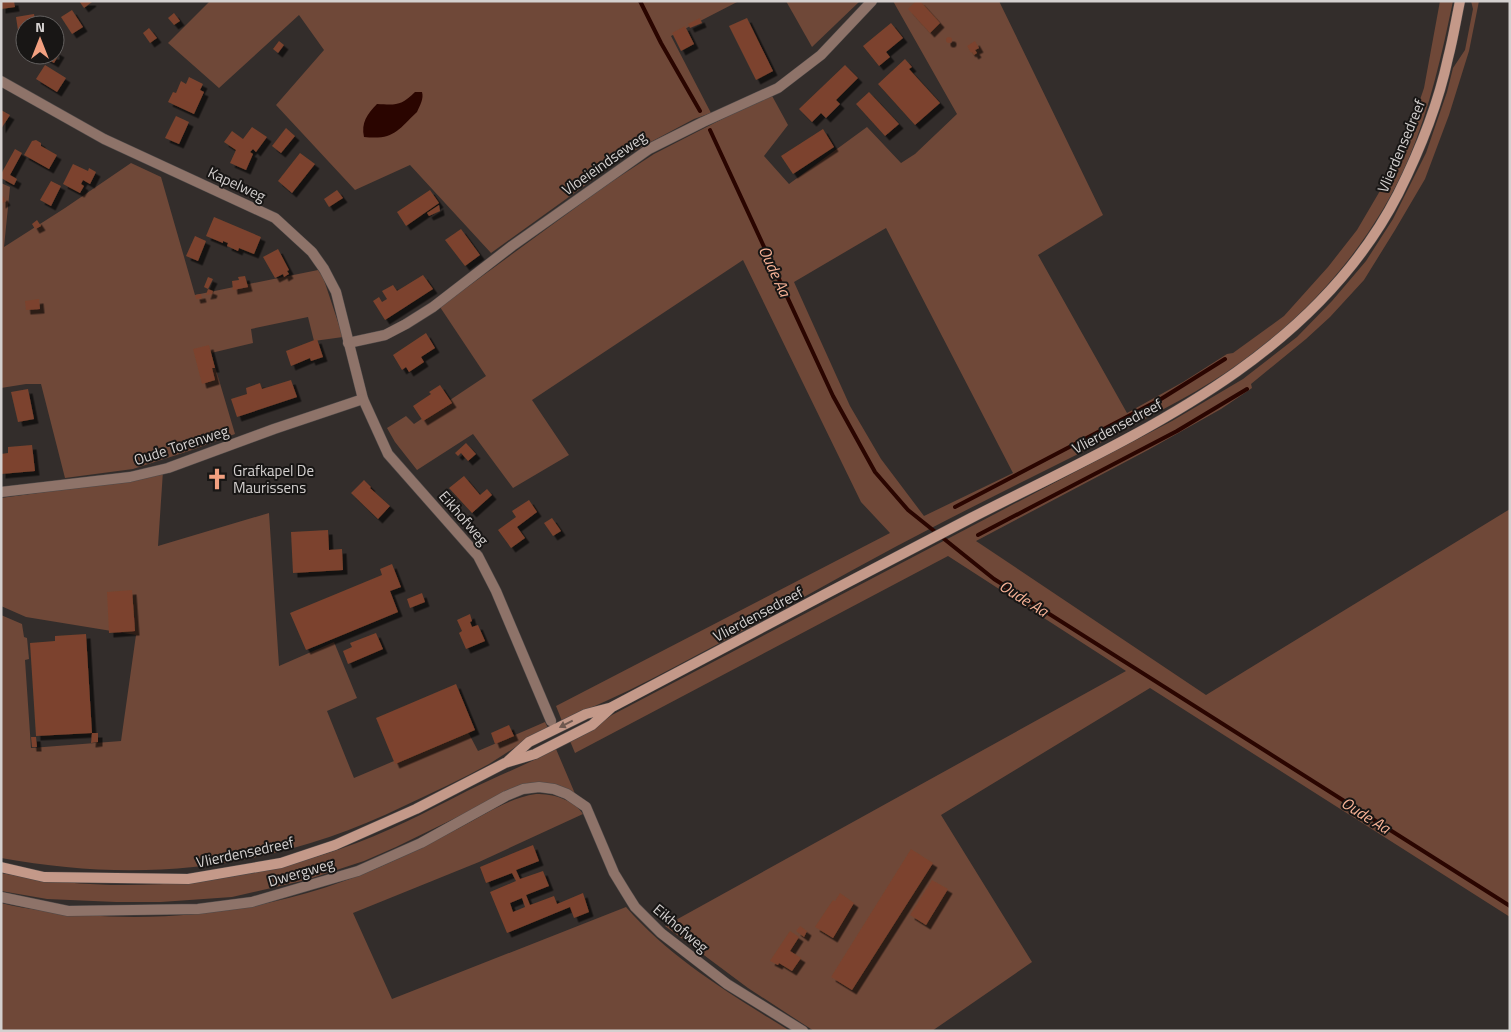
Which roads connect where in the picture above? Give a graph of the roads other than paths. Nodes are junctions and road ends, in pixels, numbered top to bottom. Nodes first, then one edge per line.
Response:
1 (872, 1) edge
2 (1460, 1) edge
3 (1, 82) edge
4 (348, 343) junction
5 (363, 399) junction
6 (1, 492) edge
7 (551, 721) dead end
8 (586, 807) joint
9 (1, 867) edge
10 (1, 897) edge
11 (803, 1031) edge

1 - 4 street, Vloeieindseweg
2 - 9 main road, Vlierdensedreef
3 - 4 street, Kapelweg
4 - 5 street, Kapelweg
5 - 6 street, Oude Torenweg
5 - 7 street, Eikhofweg
8 - 10 street, Dwergweg
8 - 11 street, Eikhofweg

